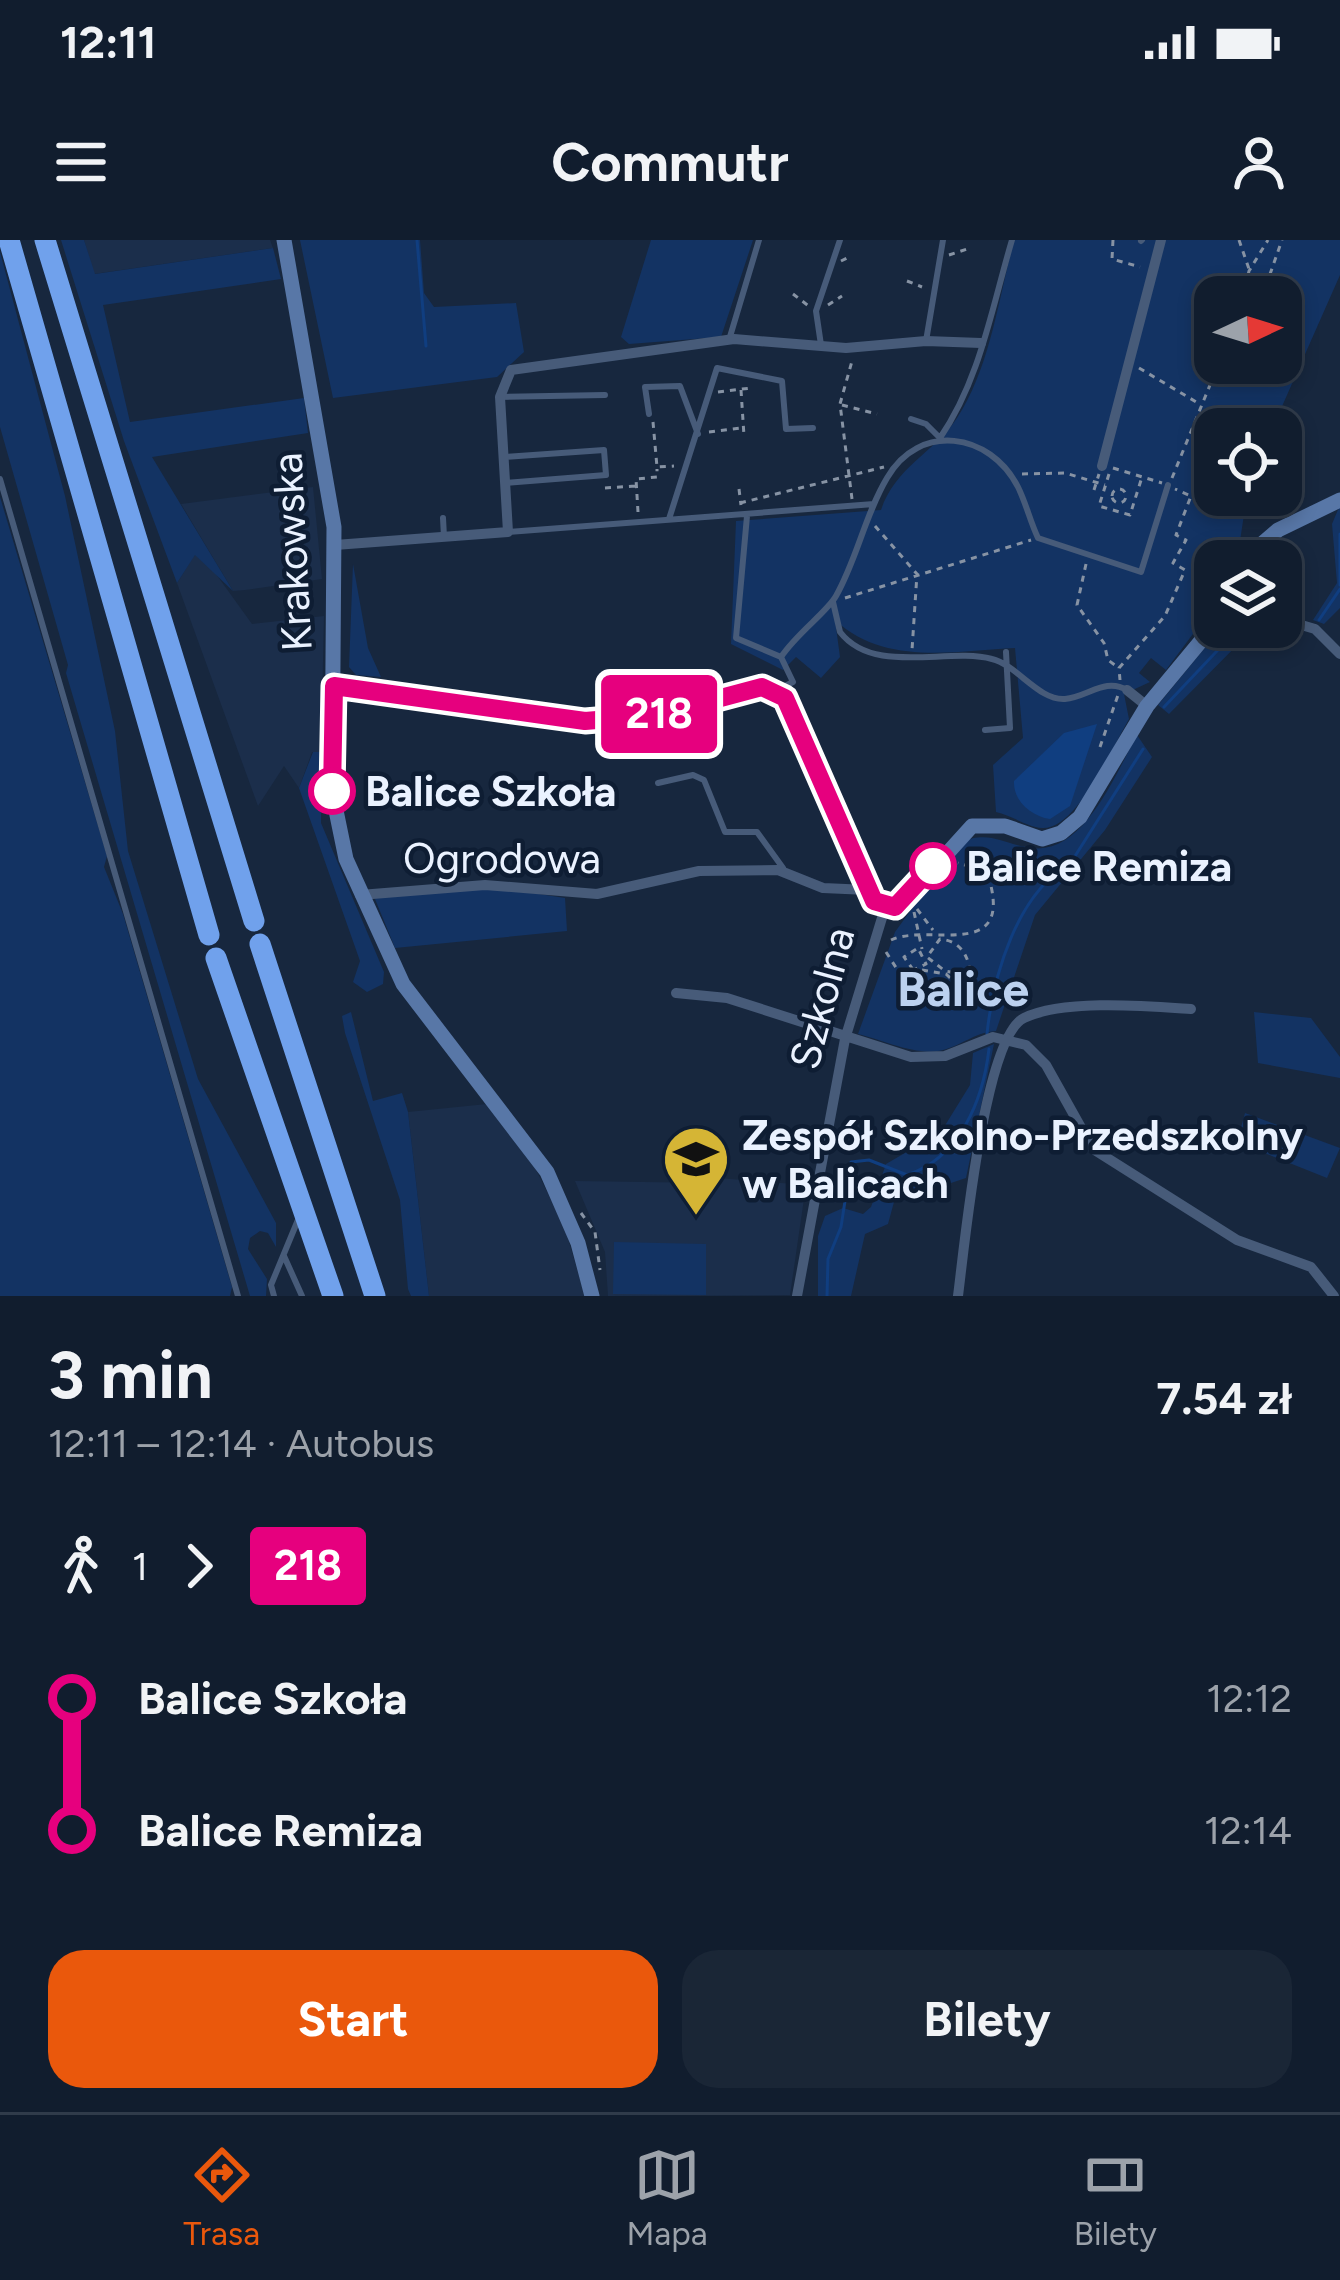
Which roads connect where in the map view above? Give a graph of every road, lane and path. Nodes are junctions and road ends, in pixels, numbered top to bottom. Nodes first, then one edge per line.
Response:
1 (9, 240) edge
2 (45, 240) edge
3 (284, 240) edge
4 (759, 240) edge
5 (840, 240) edge
6 (943, 240) edge
7 (1012, 240) edge
8 (1113, 240) edge
9 (1161, 240) edge
10 (1239, 240) edge
11 (1268, 240) edge
12 (1282, 240) edge
13 (970, 248) dead end
14 (942, 257) junction
15 (1140, 267) dead end
16 (1249, 271) junction
17 (1248, 276) edge
18 (1269, 276) edge
19 (907, 280) dead end
20 (922, 287) dead end
21 (794, 294) dead end
22 (842, 296) dead end
23 (816, 311) junction
24 (729, 340) junction
25 (926, 341) junction
26 (981, 344) junction
27 (821, 345) junction
28 (856, 348) junction
29 (1129, 362) junction
30 (1209, 384) edge
31 (751, 388) dead end
32 (741, 390) junction
33 (710, 393) junction
34 (605, 395) dead end
35 (500, 397) junction
36 (840, 404) junction
37 (1199, 404) junction
38 (877, 414) dead end
39 (651, 417) joint
40 (911, 419) dead end
41 (743, 428) junction
42 (813, 428) dead end
43 (698, 434) junction
44 (743, 436) dead end
45 (940, 438) junction
46 (504, 458) junction
47 (688, 466) junction
48 (1177, 466) dead end
49 (656, 467) junction
50 (884, 467) dead end
51 (1100, 471) joint
52 (1126, 472) junction
53 (846, 474) junction
54 (1008, 474) junction
55 (0, 479) edge
56 (506, 483) junction
57 (1168, 485) joint
58 (637, 486) junction
59 (605, 488) dead end
60 (1104, 488) junction
61 (739, 489) dead end
62 (1121, 489) junction
63 (1094, 490) dead end
64 (851, 492) dead end
65 (1112, 494) junction
66 (1126, 498) junction
67 (1340, 500) edge
68 (1135, 501) junction
69 (740, 503) junction
70 (1117, 503) junction
71 (874, 504) junction
72 (1115, 510) junction
73 (746, 516) junction
74 (443, 518) dead end
75 (669, 519) junction
76 (869, 519) junction
77 (639, 522) junction
78 (508, 532) junction
79 (444, 537) junction
80 (1038, 538) junction
81 (1266, 540) edge
82 (335, 545) junction
83 (1088, 557) junction
84 (917, 574) junction
85 (833, 602) junction
86 (1302, 625) edge
87 (1195, 648) edge
88 (1006, 652) dead end
89 (1340, 655) edge
90 (781, 656) junction
91 (911, 658) junction
92 (1007, 666) junction
93 (334, 686) junction
94 (1124, 688) junction
95 (776, 691) junction
96 (1147, 706) junction
97 (985, 730) dead end
98 (1100, 747) dead end
99 (658, 783) dead end
100 (1021, 861) dead end
101 (936, 863) junction
102 (785, 872) junction
103 (988, 880) junction
104 (868, 890) junction
105 (360, 895) junction
106 (885, 908) junction
107 (254, 922) dead end
108 (916, 931) junction
109 (936, 933) junction
110 (208, 935) dead end
111 (944, 936) junction
112 (967, 936) junction
113 (891, 940) dead end
114 (260, 944) dead end
115 (922, 950) junction
116 (886, 952) dead end
117 (963, 952) junction
118 (927, 957) junction
119 (217, 958) dead end
120 (922, 970) junction
121 (914, 971) junction
122 (901, 976) junction
123 (972, 976) junction
124 (676, 993) dead end
125 (969, 997) junction
126 (965, 1007) dead end
127 (922, 1008) dead end
128 (1191, 1009) dead end
129 (1010, 1038) junction
130 (845, 1040) junction
131 (576, 1207) dead end
132 (301, 1212) junction
133 (282, 1253) junction
134 (601, 1280) dead end
135 (238, 1296) edge
136 (274, 1296) edge
137 (302, 1296) edge
138 (333, 1296) edge
139 (375, 1296) edge
140 (592, 1296) edge
141 (797, 1296) edge
142 (958, 1296) edge
143 (1334, 1296) edge

1 - 110 highway
2 - 107 highway
3 - 82 street, Krakowska
4 - 24 lane
5 - 23 lane
6 - 14 lane
7 - 26 lane
8 - 15 path
9 - 29 street
10 - 16 path
11 - 16 path
12 - 18 path
13 - 14 path
14 - 25 lane
16 - 17 path
19 - 20 path
21 - 23 path
22 - 23 path
23 - 27 lane
24 - 27 street
24 - 35 street
25 - 26 street
25 - 28 street
26 - 45 lane
27 - 28 street
28 - 36 path
29 - 37 path
29 - 51 street
30 - 37 path
31 - 32 path
32 - 33 path
32 - 41 path
33 - 42 lane
33 - 43 lane
34 - 35 lane
35 - 46 street
36 - 38 path
36 - 53 path
37 - 48 path
39 - 43 lane
39 - 49 path
40 - 45 lane
41 - 43 path
41 - 44 path
43 - 47 lane
45 - 54 lane
45 - 71 lane
46 - 56 street
46 - 56 lane
47 - 49 path
47 - 75 lane
49 - 58 path
50 - 53 path
51 - 63 path
52 - 60 path
52 - 62 path
52 - 68 path
53 - 64 path
53 - 69 path
54 - 60 path
54 - 80 lane
55 - 135 lane
56 - 78 street
57 - 83 lane
57 - 83 path
58 - 59 path
58 - 77 path
60 - 65 path
60 - 72 path
61 - 69 path
62 - 65 path
62 - 66 path
65 - 70 path
66 - 68 path
66 - 70 path
67 - 81 street
68 - 72 path
69 - 73 path
70 - 72 path
71 - 73 lane
71 - 76 lane
73 - 75 lane
73 - 90 lane
74 - 79 lane
75 - 77 lane
76 - 84 path
76 - 85 lane
77 - 78 lane
78 - 79 street
79 - 82 street
80 - 83 lane
80 - 84 path
82 - 93 street, Krakowska
84 - 85 path
84 - 91 path
85 - 90 lane
85 - 91 lane
86 - 89 street
87 - 96 street
88 - 92 lane
90 - 95 lane
91 - 92 lane
92 - 94 lane
92 - 97 lane
93 - 95 street
93 - 105 street, Krakowska
94 - 96 street
94 - 98 path
95 - 104 street, Szkolna
96 - 101 street
99 - 102 lane, Ogrodowa
100 - 103 path
101 - 103 path
101 - 106 street
102 - 104 street, Ogrodowa
102 - 105 street, Ogrodowa
103 - 112 path
104 - 106 street, Szkolna
105 - 140 street, Krakowska
106 - 130 street, Szkolna
108 - 109 path
108 - 109 path
108 - 113 path
108 - 115 path
109 - 111 path
111 - 112 path
111 - 117 path
111 - 118 path
112 - 117 path
114 - 139 highway
115 - 118 path
115 - 121 path
116 - 122 path
117 - 123 path
118 - 120 path
118 - 123 path
119 - 132 highway
120 - 121 path
120 - 125 path
121 - 122 path
122 - 127 path
123 - 125 path
124 - 130 street
125 - 126 path
128 - 129 street
129 - 130 street
129 - 142 street
129 - 143 street
130 - 141 street, Szkolna
131 - 134 path
132 - 133 lane
132 - 138 highway
133 - 136 lane
133 - 137 lane

